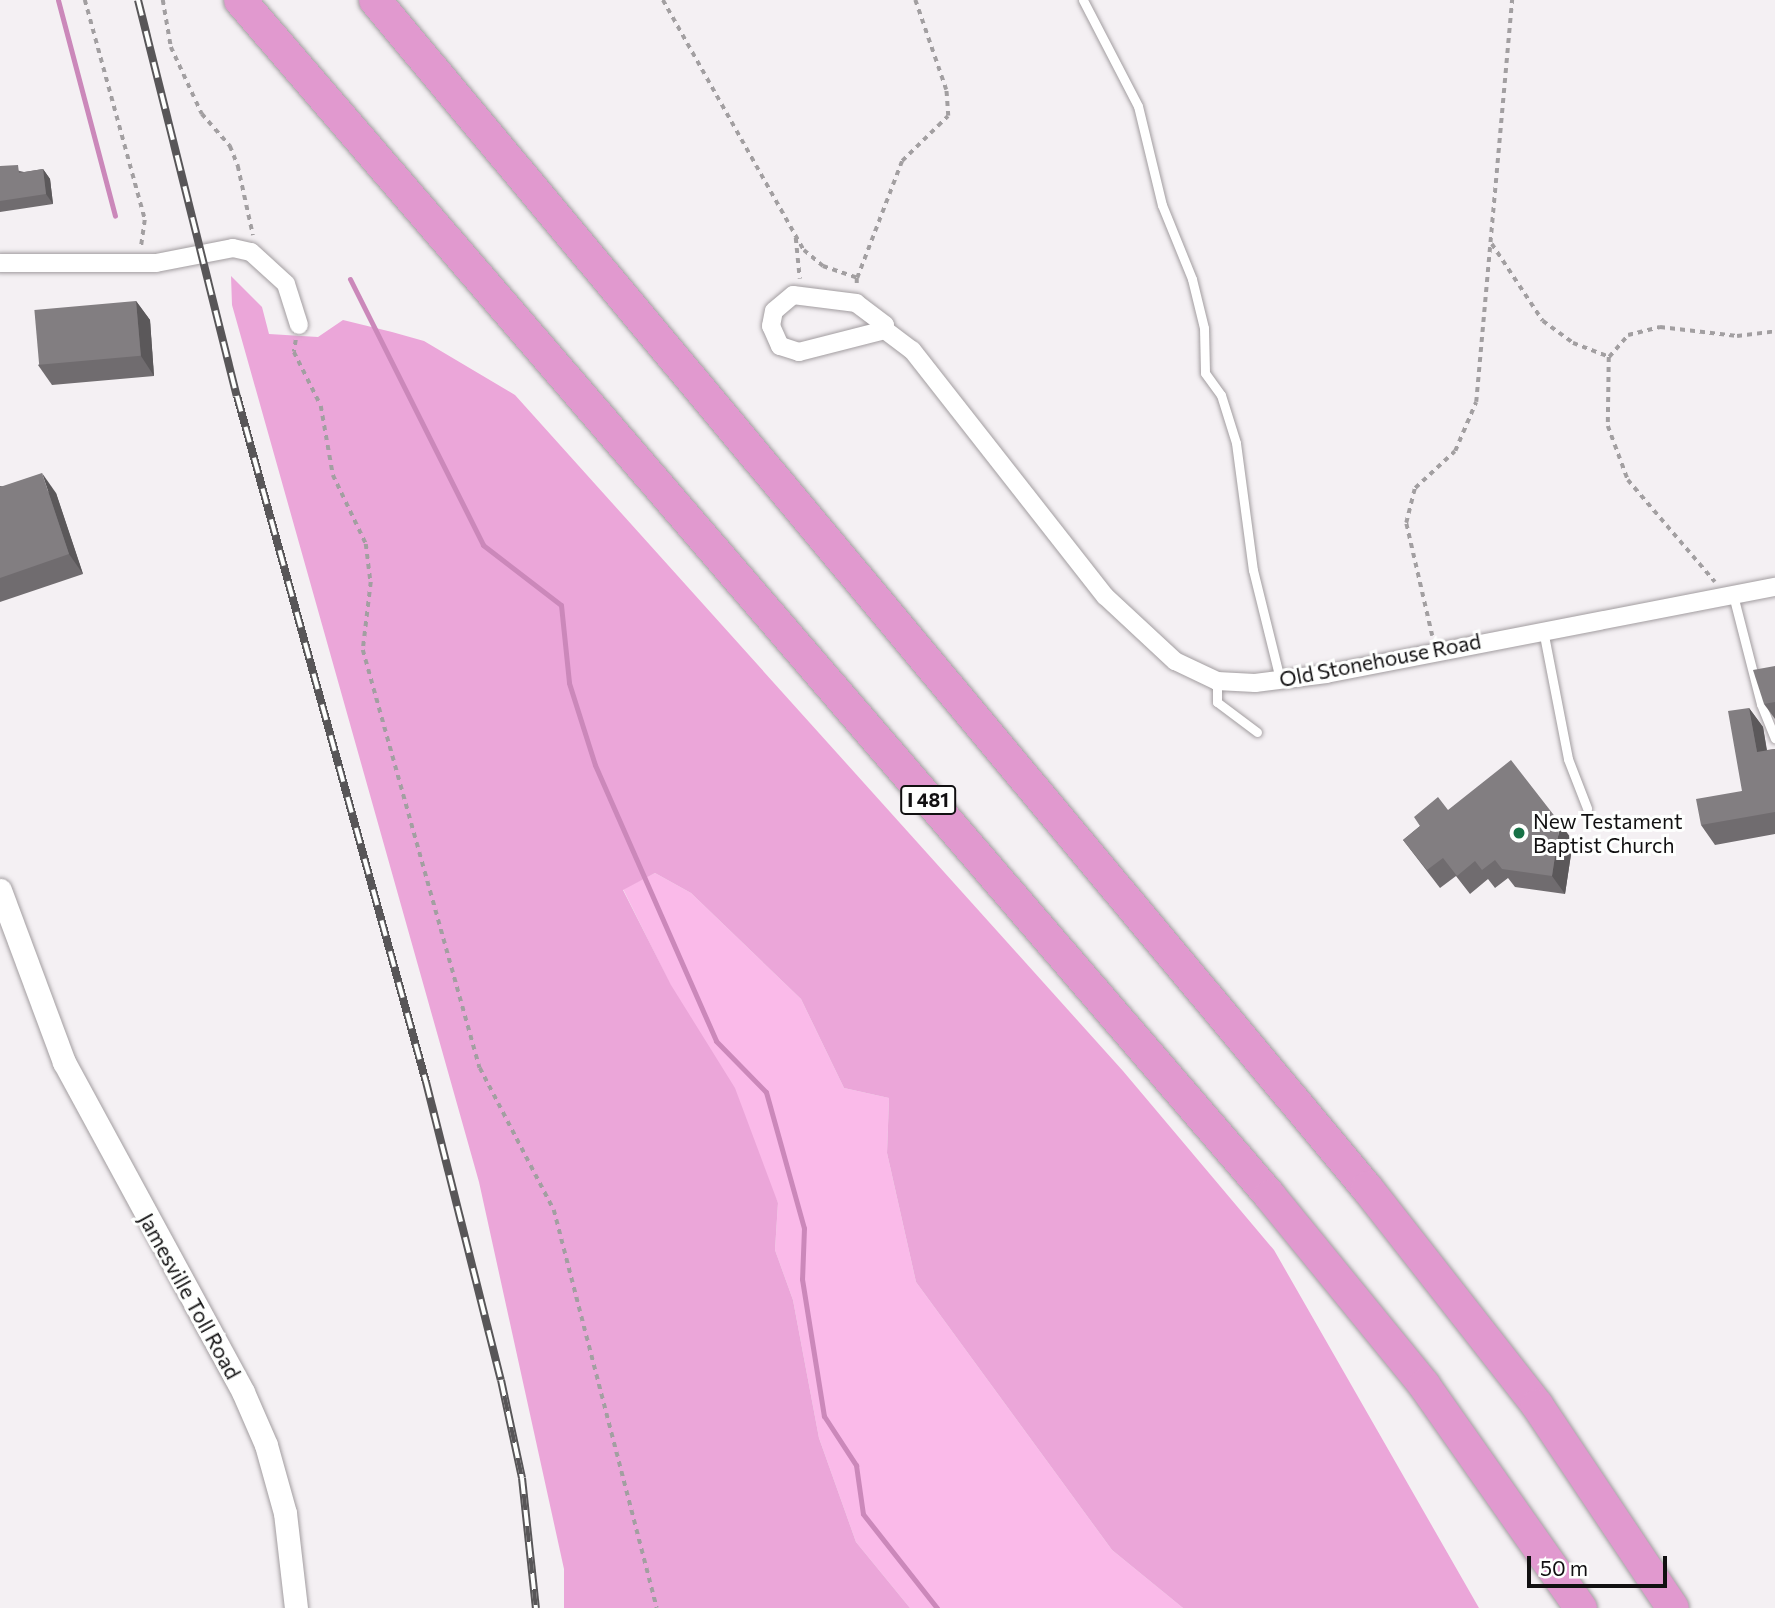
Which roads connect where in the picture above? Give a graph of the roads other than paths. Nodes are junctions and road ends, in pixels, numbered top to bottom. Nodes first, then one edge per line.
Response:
1 (375, 0) edge
2 (1083, 0) edge
3 (245, 6) edge
4 (0, 264) edge
5 (299, 325) road end
6 (886, 330) junction
7 (1775, 587) edge
8 (1727, 596) junction
9 (1543, 631) junction
10 (1280, 680) junction
11 (1217, 681) junction
12 (1256, 732) dead end
13 (1775, 738) edge
14 (1587, 808) dead end
15 (0, 890) edge
16 (296, 1608) edge
17 (1581, 1608) edge
18 (1673, 1608) edge

1 - 18 highway
2 - 10 lane
3 - 17 highway, I 481
4 - 5 street
6 - 6 street, Old Stonehouse Road
6 - 11 street, Old Stonehouse Road
7 - 8 street, Old Stonehouse Road
8 - 9 street, Old Stonehouse Road
8 - 13 lane
9 - 10 street, Old Stonehouse Road
9 - 14 lane
10 - 11 street, Old Stonehouse Road
11 - 12 lane
15 - 16 street, Jamesville Toll Road

